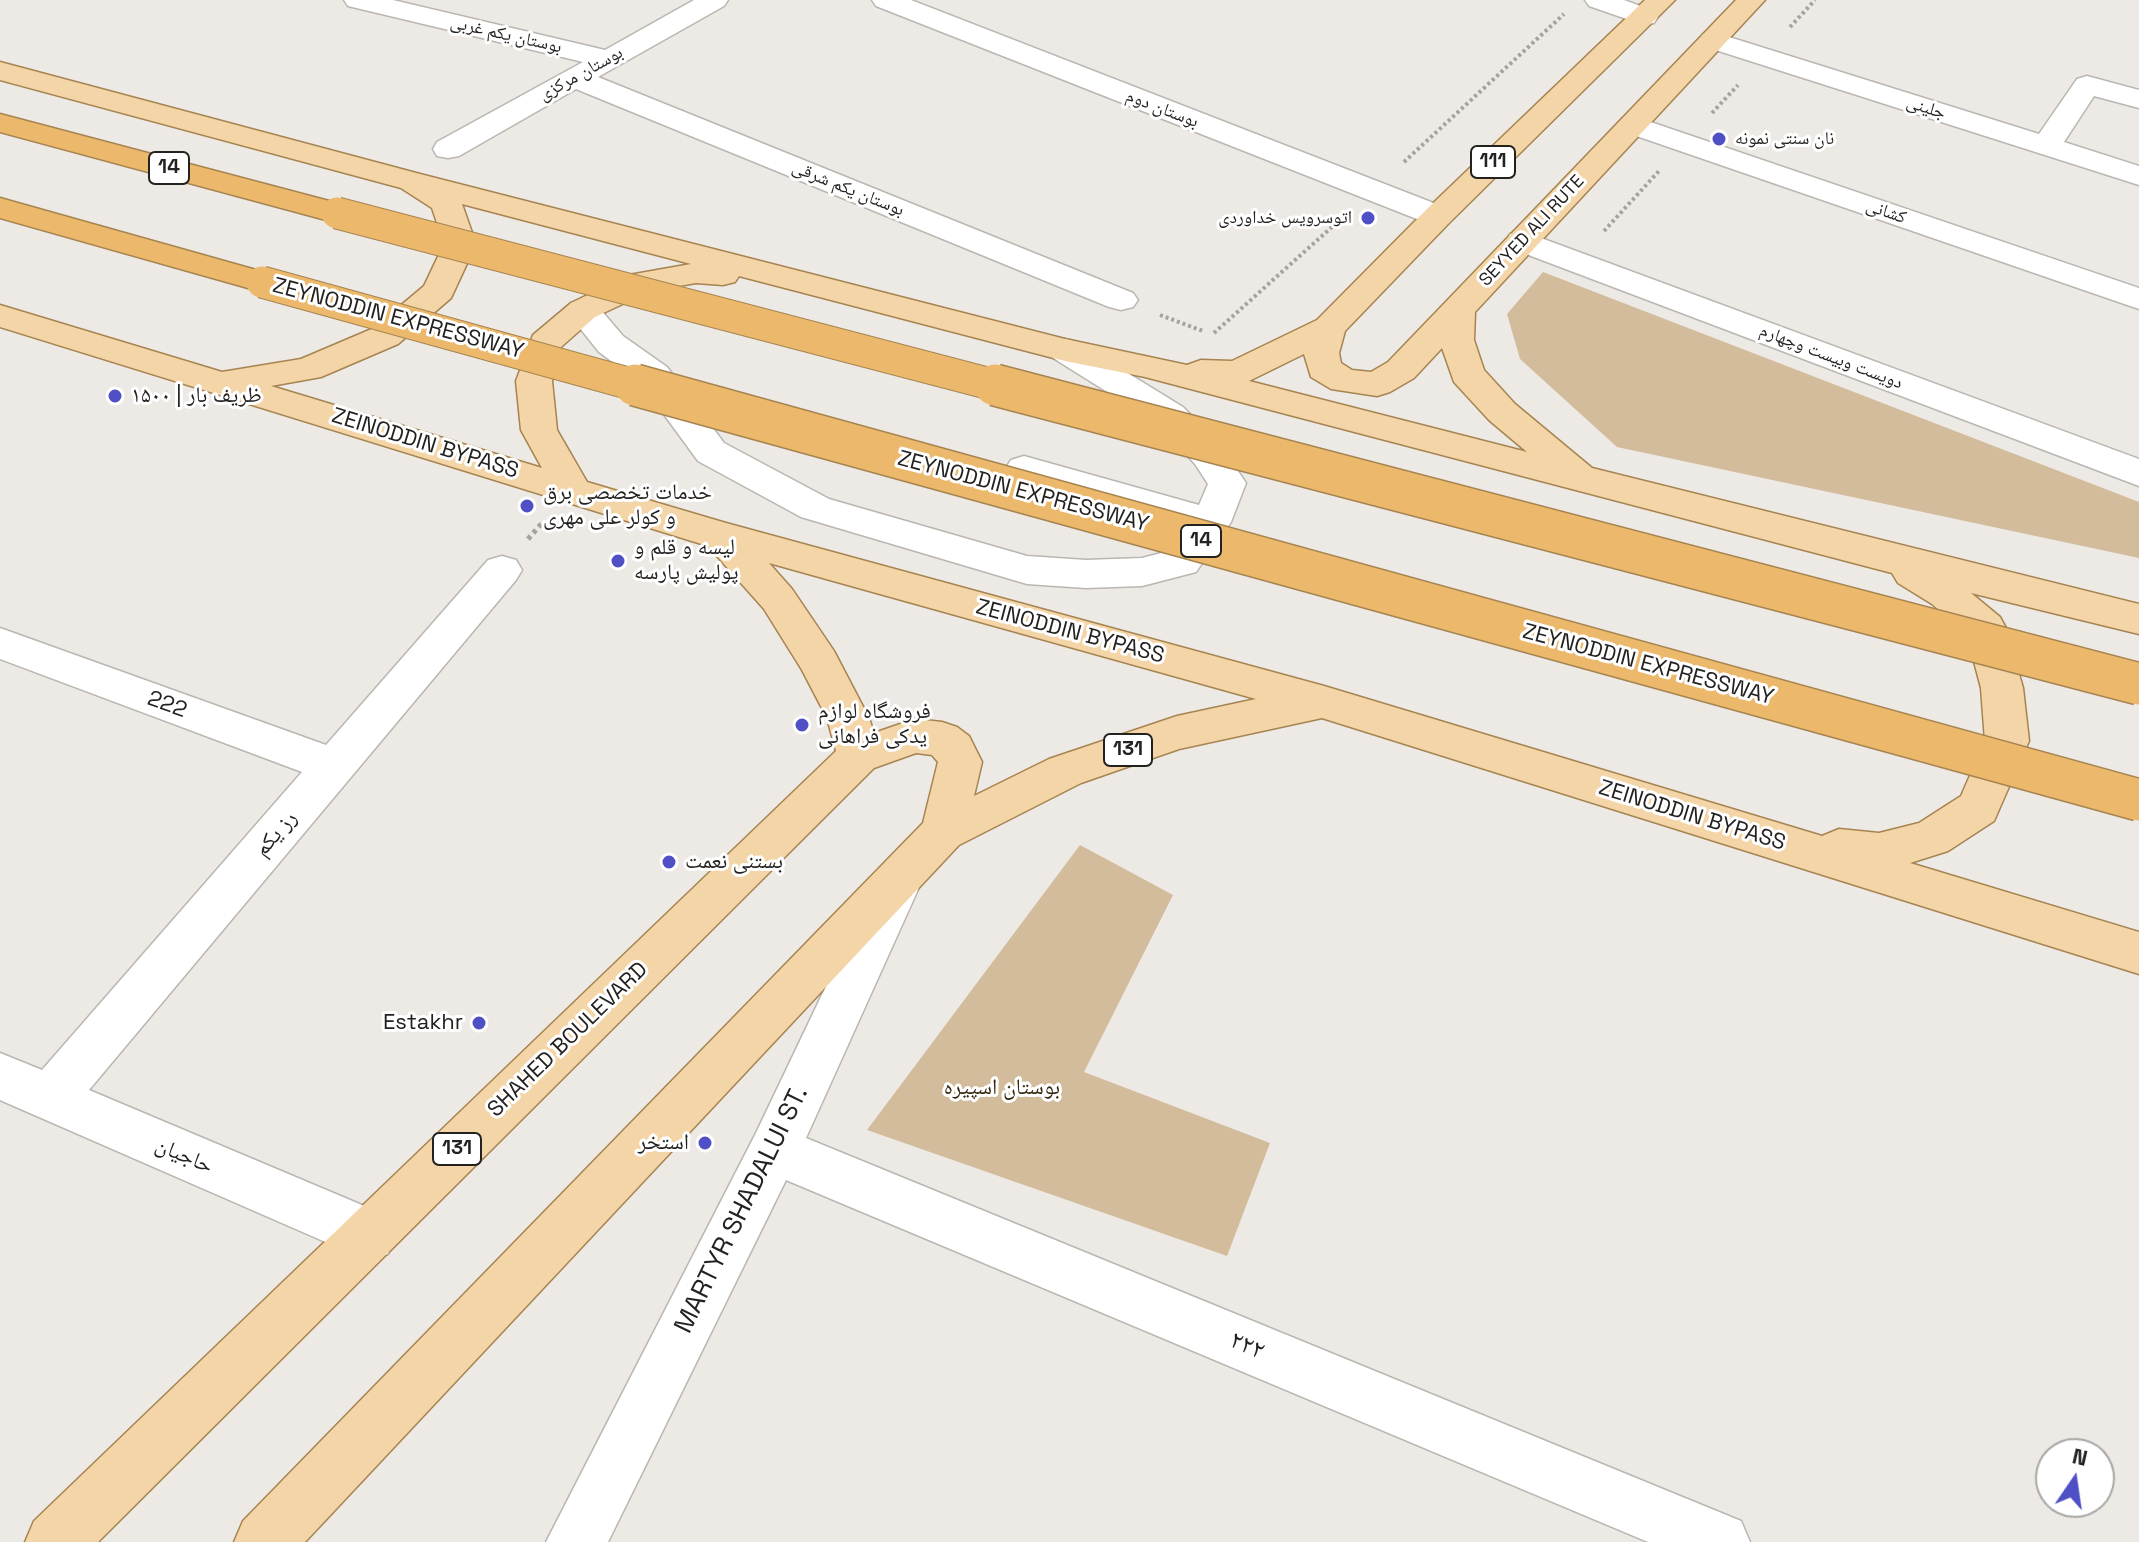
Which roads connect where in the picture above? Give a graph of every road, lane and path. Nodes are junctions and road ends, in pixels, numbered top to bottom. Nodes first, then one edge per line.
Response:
1 (358, 0) edge
2 (714, 0) edge
3 (886, 0) edge
4 (1599, 0) edge
5 (1751, 0) edge
6 (1652, 8) edge
7 (1713, 40) junction
8 (608, 59) junction
9 (0, 71) edge
10 (574, 78) junction
11 (2139, 99) edge
12 (0, 123) edge
13 (1633, 125) junction
14 (2046, 147) junction
15 (448, 149) dead end
16 (2139, 176) edge
17 (409, 181) junction
18 (0, 208) edge
19 (1438, 216) junction
20 (1522, 241) junction
21 (789, 279) junction
22 (2139, 299) edge
23 (1121, 300) joint
24 (1458, 309) junction
25 (583, 310) junction
26 (0, 316) edge
27 (1329, 328) junction
28 (1065, 350) junction
29 (1145, 366) junction
30 (1237, 373) junction
31 (220, 383) junction
32 (1024, 469) dead end
33 (2139, 473) edge
34 (1586, 481) junction
35 (572, 488) junction
36 (1212, 522) junction
37 (722, 536) junction
38 (1888, 558) junction
39 (502, 570) joint
40 (2139, 619) edge
41 (0, 643) edge
42 (2139, 684) edge
43 (1324, 702) junction
44 (859, 756) junction
45 (334, 766) junction
46 (2139, 800) edge
47 (943, 832) junction
48 (1773, 841) junction
49 (901, 875) junction
50 (2139, 953) edge
51 (0, 1076) edge
52 (50, 1098) junction
53 (774, 1150) junction
54 (369, 1235) junction
55 (55, 1542) edge
56 (264, 1542) edge
57 (576, 1542) edge
58 (1720, 1542) edge

1 - 8 street, بوستان یکم غربی
2 - 8 street, بوستان مرکزی
3 - 19 street, بوستان دوم
4 - 6 street
5 - 7 main road, SEYYED ALI RUTE
6 - 19 main road, 111
7 - 13 main road, SEYYED ALI RUTE
7 - 14 street, جلینی
8 - 10 street, بوستان مرکزی
9 - 17 main road
10 - 15 street, بوستان مرکزی
10 - 23 street, بوستان یکم شرقی
11 - 14 street
12 - 42 highway, 14, bridge
13 - 20 main road, SEYYED ALI RUTE
13 - 22 street, کشانی
14 - 16 street, جلینی
17 - 21 main road
17 - 31 main road
18 - 46 highway, ZEYNODDIN EXPRESSWAY / 14, bridge
19 - 27 main road, 111
20 - 24 main road, SEYYED ALI RUTE
20 - 33 street, دویست وبیست وچهارم
21 - 25 main road
21 - 28 main road
23 - 30 path
24 - 27 main road, SEYYED ALI RUTE
24 - 34 main road
25 - 35 main road
25 - 36 street
26 - 31 main road, ZEINODDIN BYPASS
27 - 30 main road, 111
28 - 29 main road
28 - 36 street
29 - 30 main road
29 - 34 main road
31 - 35 main road, ZEINODDIN BYPASS
32 - 36 street
34 - 38 main road
35 - 37 main road, ZEINODDIN BYPASS
35 - 39 path
37 - 43 main road, ZEINODDIN BYPASS
37 - 44 main road
38 - 40 main road
38 - 48 main road
39 - 45 street, رز یکم
41 - 45 street, 222
43 - 47 main road, 131
43 - 48 main road, ZEINODDIN BYPASS
44 - 47 main road
44 - 54 main road, SHAHED BOULEVARD / 131
45 - 52 street, رز یکم
47 - 49 main road, 131
48 - 50 main road, ZEINODDIN BYPASS
49 - 53 street, MARTYR SHADALUI ST.
49 - 56 main road, 131
51 - 52 street, حاجیان
52 - 54 street, حاجیان
53 - 57 street, MARTYR SHADALUI ST.
53 - 58 street, ۲۲۲
54 - 55 main road, SHAHED BOULEVARD / 131

